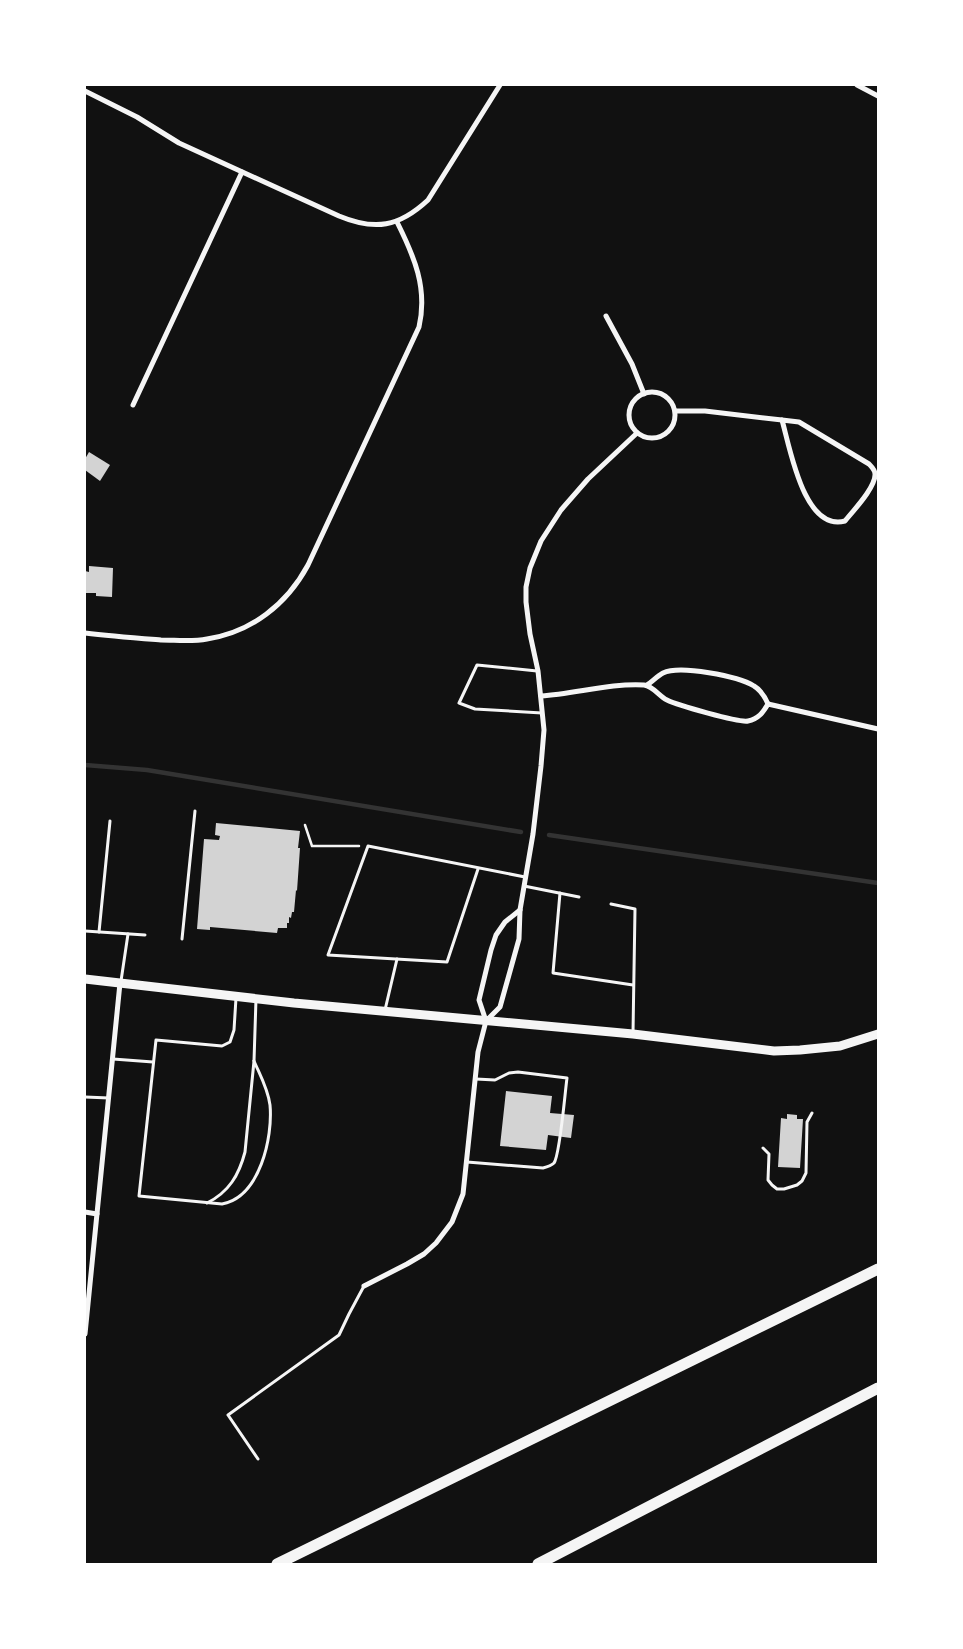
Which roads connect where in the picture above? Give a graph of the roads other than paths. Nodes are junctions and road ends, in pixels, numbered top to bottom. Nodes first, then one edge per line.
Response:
1 (500, 85) edge
2 (857, 85) edge
3 (85, 91) edge
4 (878, 96) edge
5 (242, 172) junction
6 (397, 222) junction
7 (606, 316) dead end
8 (644, 394) junction
9 (134, 405) dead end
10 (675, 411) junction
11 (782, 420) junction
12 (637, 433) junction
13 (85, 633) edge
14 (538, 671) junction
15 (647, 685) junction
16 (541, 696) junction
17 (768, 704) junction
18 (543, 713) junction
19 (878, 729) edge
20 (195, 811) dead end
21 (110, 821) dead end
22 (478, 868) junction
23 (525, 877) junction
24 (524, 886) junction
25 (560, 893) junction
26 (579, 897) dead end
27 (611, 904) dead end
28 (520, 910) junction
29 (85, 932) edge
30 (99, 932) junction
31 (128, 934) junction
32 (145, 935) dead end
33 (182, 939) dead end
34 (397, 959) junction
35 (85, 979) edge
36 (120, 982) junction
37 (633, 985) junction
38 (236, 996) junction
39 (256, 998) junction
40 (385, 1012) junction
41 (486, 1021) junction
42 (633, 1034) junction
43 (878, 1034) edge
44 (113, 1059) junction
45 (153, 1062) junction
46 (254, 1062) junction
47 (475, 1079) junction
48 (85, 1096) edge
49 (109, 1098) junction
50 (812, 1113) dead end
51 (763, 1148) dead end
52 (466, 1162) junction
53 (207, 1203) junction
54 (85, 1212) edge
55 (97, 1214) junction
56 (878, 1270) edge
57 (364, 1286) joint
58 (85, 1334) edge
59 (878, 1388) edge
60 (258, 1459) dead end
61 (276, 1564) edge
62 (538, 1564) edge

1 - 6 street
2 - 4 street
3 - 5 street
5 - 6 street
5 - 9 street
6 - 13 street
7 - 8 street
8 - 10 street
8 - 12 street
10 - 11 street
10 - 12 street
11 - 11 street
12 - 14 street
14 - 16 street
14 - 18 lane
15 - 16 street
15 - 17 street
15 - 17 street
16 - 18 street
17 - 19 street
18 - 23 street
20 - 33 lane
21 - 30 lane
22 - 23 lane
22 - 34 lane
22 - 34 lane
23 - 24 street
24 - 25 lane
24 - 28 street
25 - 26 lane
25 - 37 lane
27 - 37 lane
28 - 41 street
28 - 41 street
29 - 30 lane
30 - 31 lane
31 - 32 lane
31 - 36 lane
34 - 40 lane
35 - 36 main road
36 - 38 main road
36 - 44 street
37 - 42 lane
38 - 39 main road
38 - 45 lane
39 - 40 main road
39 - 46 lane
40 - 41 main road
41 - 42 main road
41 - 47 street
42 - 43 main road
44 - 45 lane
44 - 49 street
45 - 53 lane
46 - 53 lane
46 - 53 lane
47 - 52 street
47 - 52 lane
48 - 49 lane
49 - 55 street
50 - 51 lane
52 - 57 street
54 - 55 street
55 - 58 street
56 - 61 highway
57 - 60 lane
59 - 62 highway

